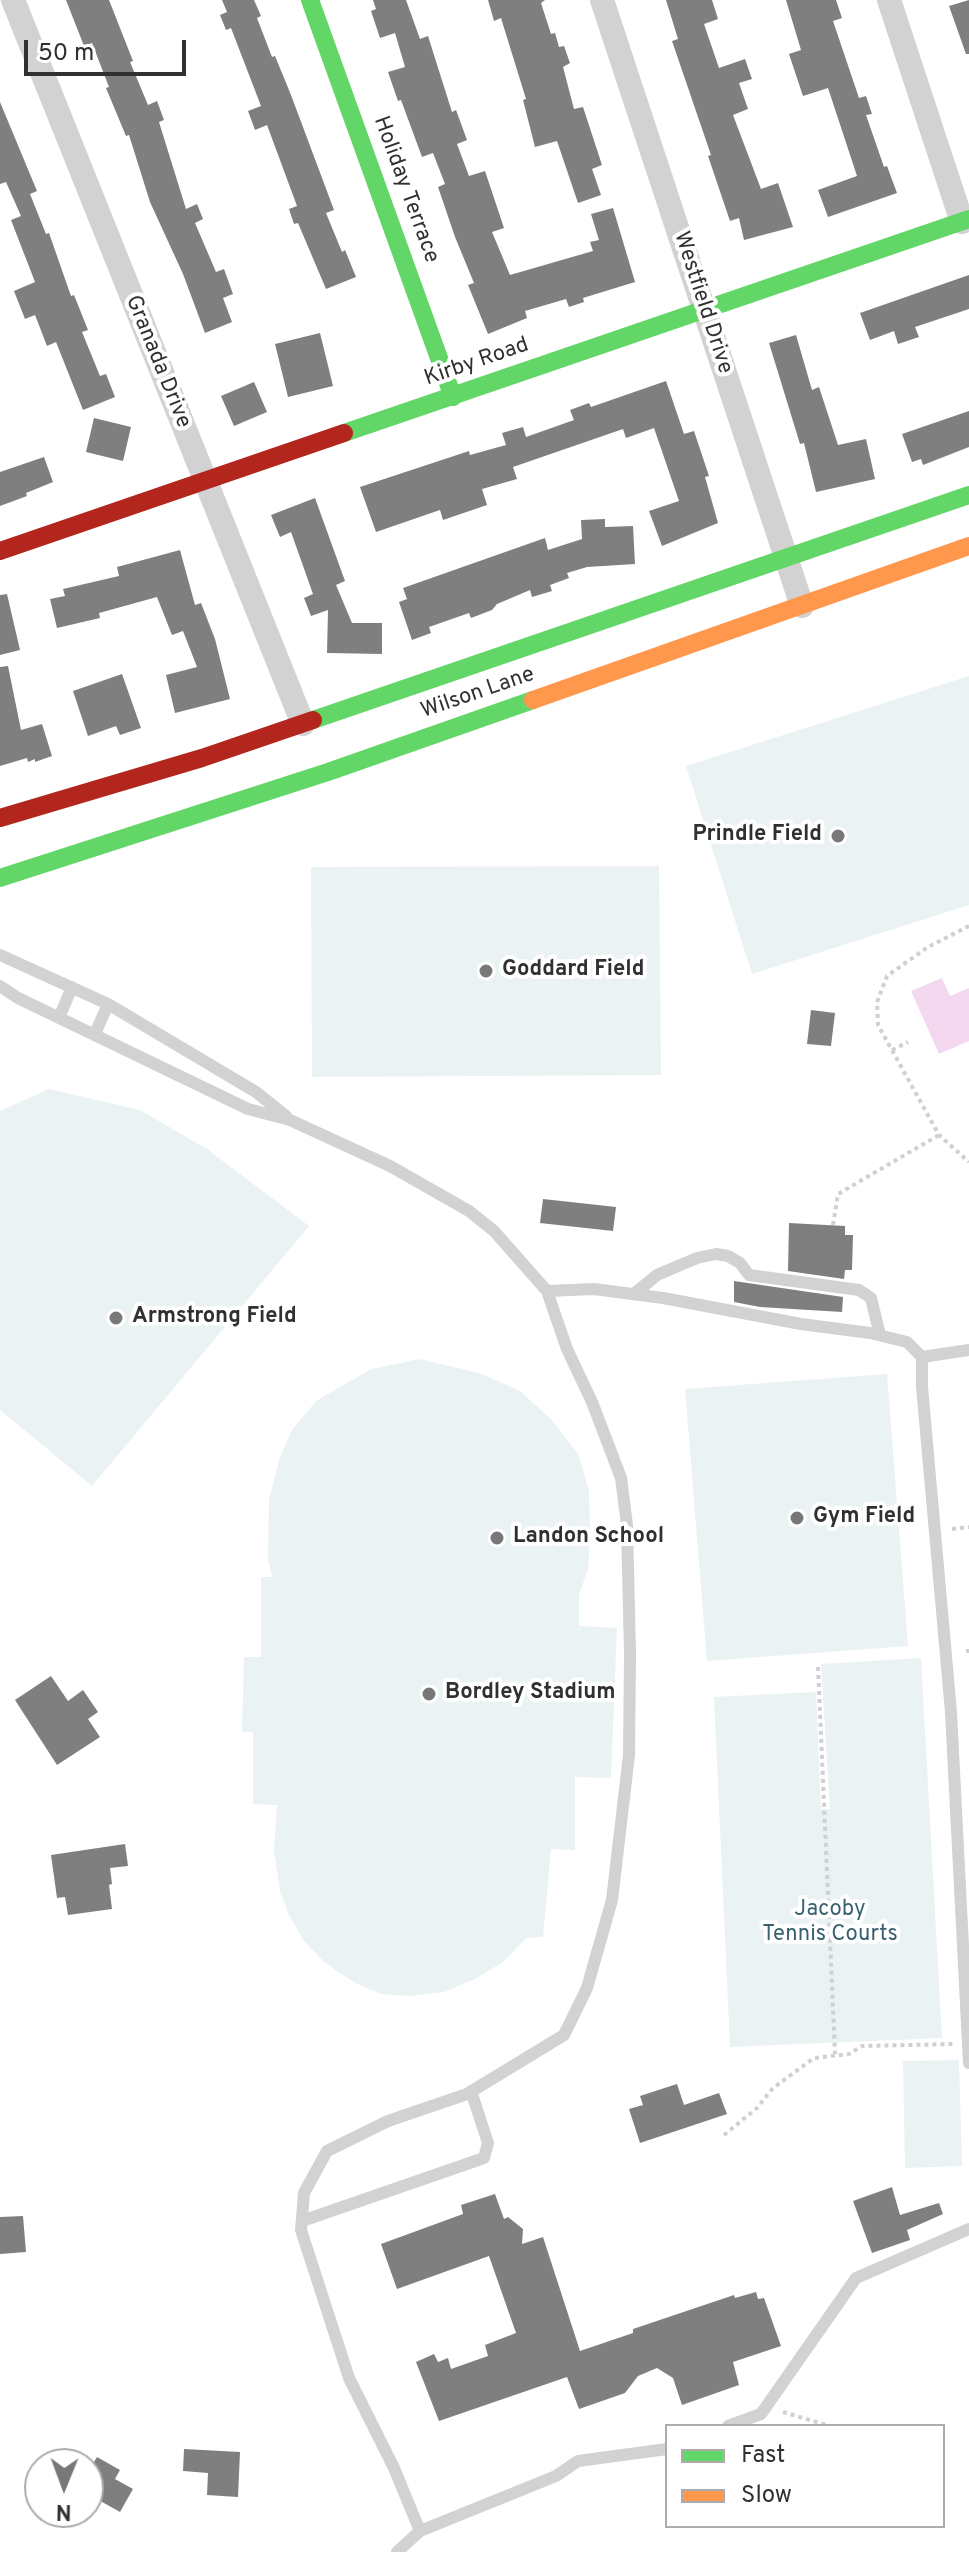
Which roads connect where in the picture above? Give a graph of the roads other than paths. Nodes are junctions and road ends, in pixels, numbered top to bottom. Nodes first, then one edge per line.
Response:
1 (13, 0) edge
2 (310, 0) edge
3 (602, 0) edge
4 (889, 0) edge
5 (965, 220) edge
6 (704, 310) junction
7 (453, 397) junction
8 (205, 482) junction
9 (969, 495) edge
10 (969, 546) edge
11 (0, 551) edge
12 (785, 556) junction
13 (802, 606) junction
14 (303, 724) junction
15 (0, 818) edge
16 (0, 878) edge
17 (0, 955) edge
18 (0, 986) edge
19 (72, 987) junction
20 (108, 1004) junction
21 (59, 1018) junction
22 (95, 1034) junction
23 (290, 1120) junction
24 (547, 1291) junction
25 (634, 1294) junction
26 (880, 1335) junction
27 (969, 1350) edge
28 (922, 1357) junction
29 (969, 2063) edge
30 (471, 2091) junction
31 (302, 2221) junction
32 (969, 2229) edge
33 (734, 2424) edge
34 (665, 2449) edge
35 (420, 2531) junction
36 (397, 2552) edge

1 - 8 street, Granada Drive
2 - 7 street, Holiday Terrace
3 - 6 street, Westfield Drive
4 - 5 street
5 - 6 street, Kirby Road
6 - 7 street, Kirby Road
6 - 12 street, Westfield Drive
7 - 8 street, Kirby Road
8 - 11 street, Kirby Road
8 - 14 street, Granada Drive
9 - 12 street, Wilson Lane
10 - 13 street, Wilson Lane
12 - 13 street, Westfield Drive
12 - 14 street, Wilson Lane
13 - 16 street, Wilson Lane
14 - 15 street, Wilson Lane
17 - 19 lane
18 - 21 lane
19 - 20 lane
19 - 21 lane
20 - 22 lane
20 - 23 lane
21 - 22 lane
22 - 23 lane
23 - 24 lane
24 - 25 lane
24 - 30 lane
25 - 26 lane
25 - 26 lane
26 - 28 lane
27 - 28 lane
28 - 29 lane
30 - 31 lane
30 - 31 lane
31 - 35 lane
32 - 33 lane
34 - 35 lane
35 - 36 lane

